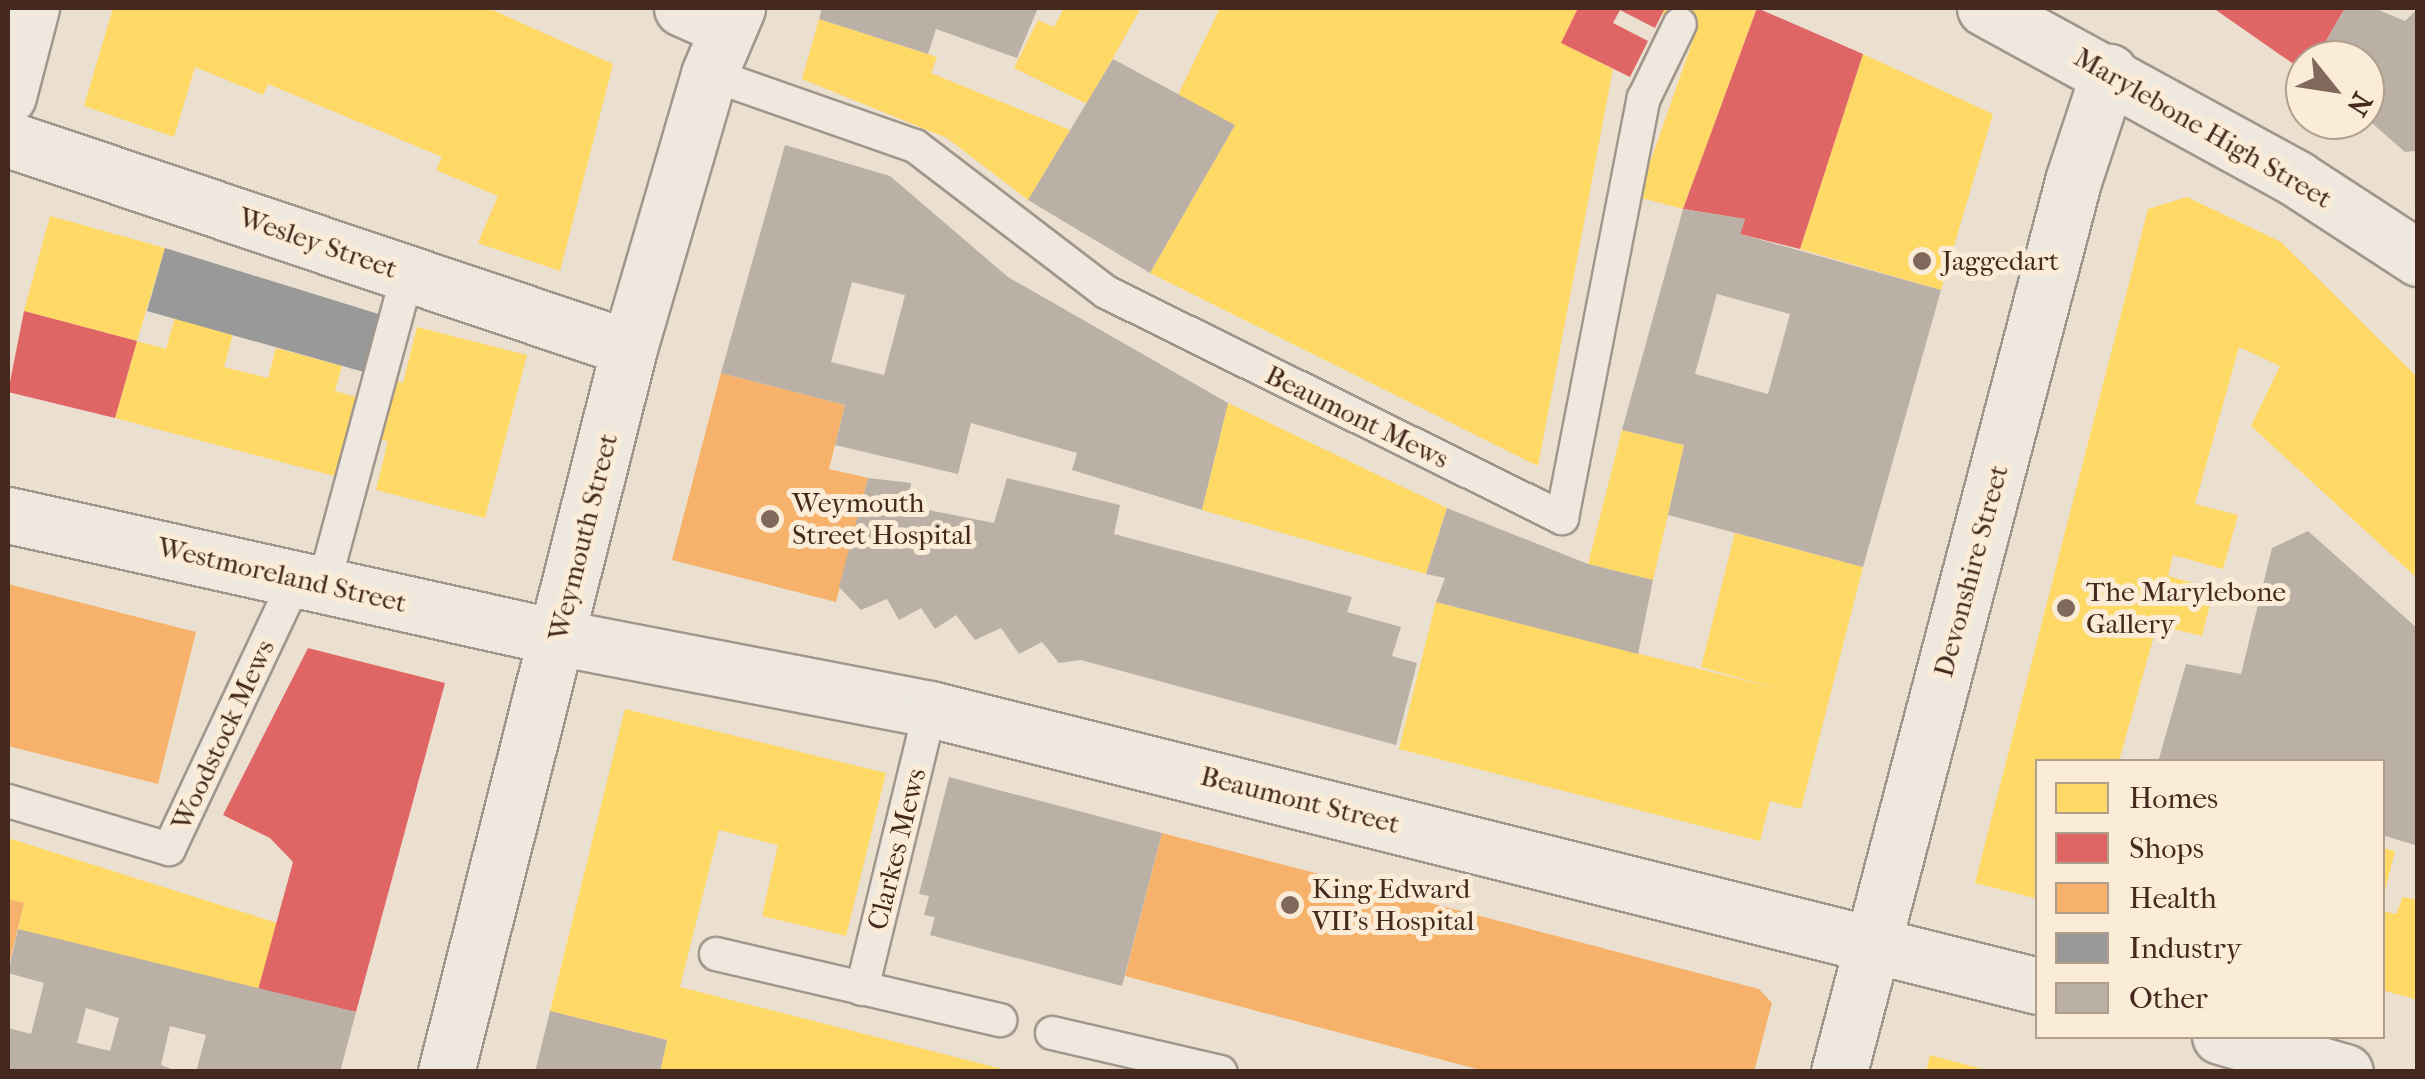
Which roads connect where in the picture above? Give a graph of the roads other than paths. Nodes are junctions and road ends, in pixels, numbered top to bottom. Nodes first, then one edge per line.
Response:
1 (31, 8) edge
2 (1984, 8) edge
3 (1680, 24) dead end
4 (714, 29) edge
5 (2110, 72) junction
6 (8, 96) edge
7 (8, 139) edge
8 (2406, 242) edge
9 (408, 274) junction
10 (629, 348) junction
11 (8, 515) edge
12 (310, 581) junction
13 (556, 637) junction
14 (930, 709) junction
15 (8, 802) edge
16 (1875, 941) junction
17 (716, 954) dead end
18 (2035, 985) edge
19 (862, 988) junction
20 (1000, 1020) dead end
21 (1052, 1033) dead end
22 (2230, 1039) edge
23 (446, 1072) edge
24 (1221, 1072) edge
25 (1839, 1072) edge
26 (2345, 1072) edge

1 - 6 street
2 - 5 street, Marylebone High Street
3 - 4 lane, Beaumont Mews
4 - 10 street, Weymouth Street
5 - 8 street, Marylebone High Street
5 - 16 street, Devonshire Street
7 - 9 street, Wesley Street
9 - 10 street, Wesley Street
9 - 12 lane
10 - 13 street, Weymouth Street
11 - 12 street, Westmoreland Street
12 - 13 street, Westmoreland Street
12 - 15 lane, Woodstock Mews
13 - 14 street, Beaumont Street
13 - 23 street, Weymouth Street
14 - 16 street, Beaumont Street
14 - 19 lane, Clarkes Mews
16 - 18 street, Beaumont Street
16 - 25 street, Devonshire Street
17 - 19 lane
19 - 20 lane
21 - 24 lane
22 - 26 street

